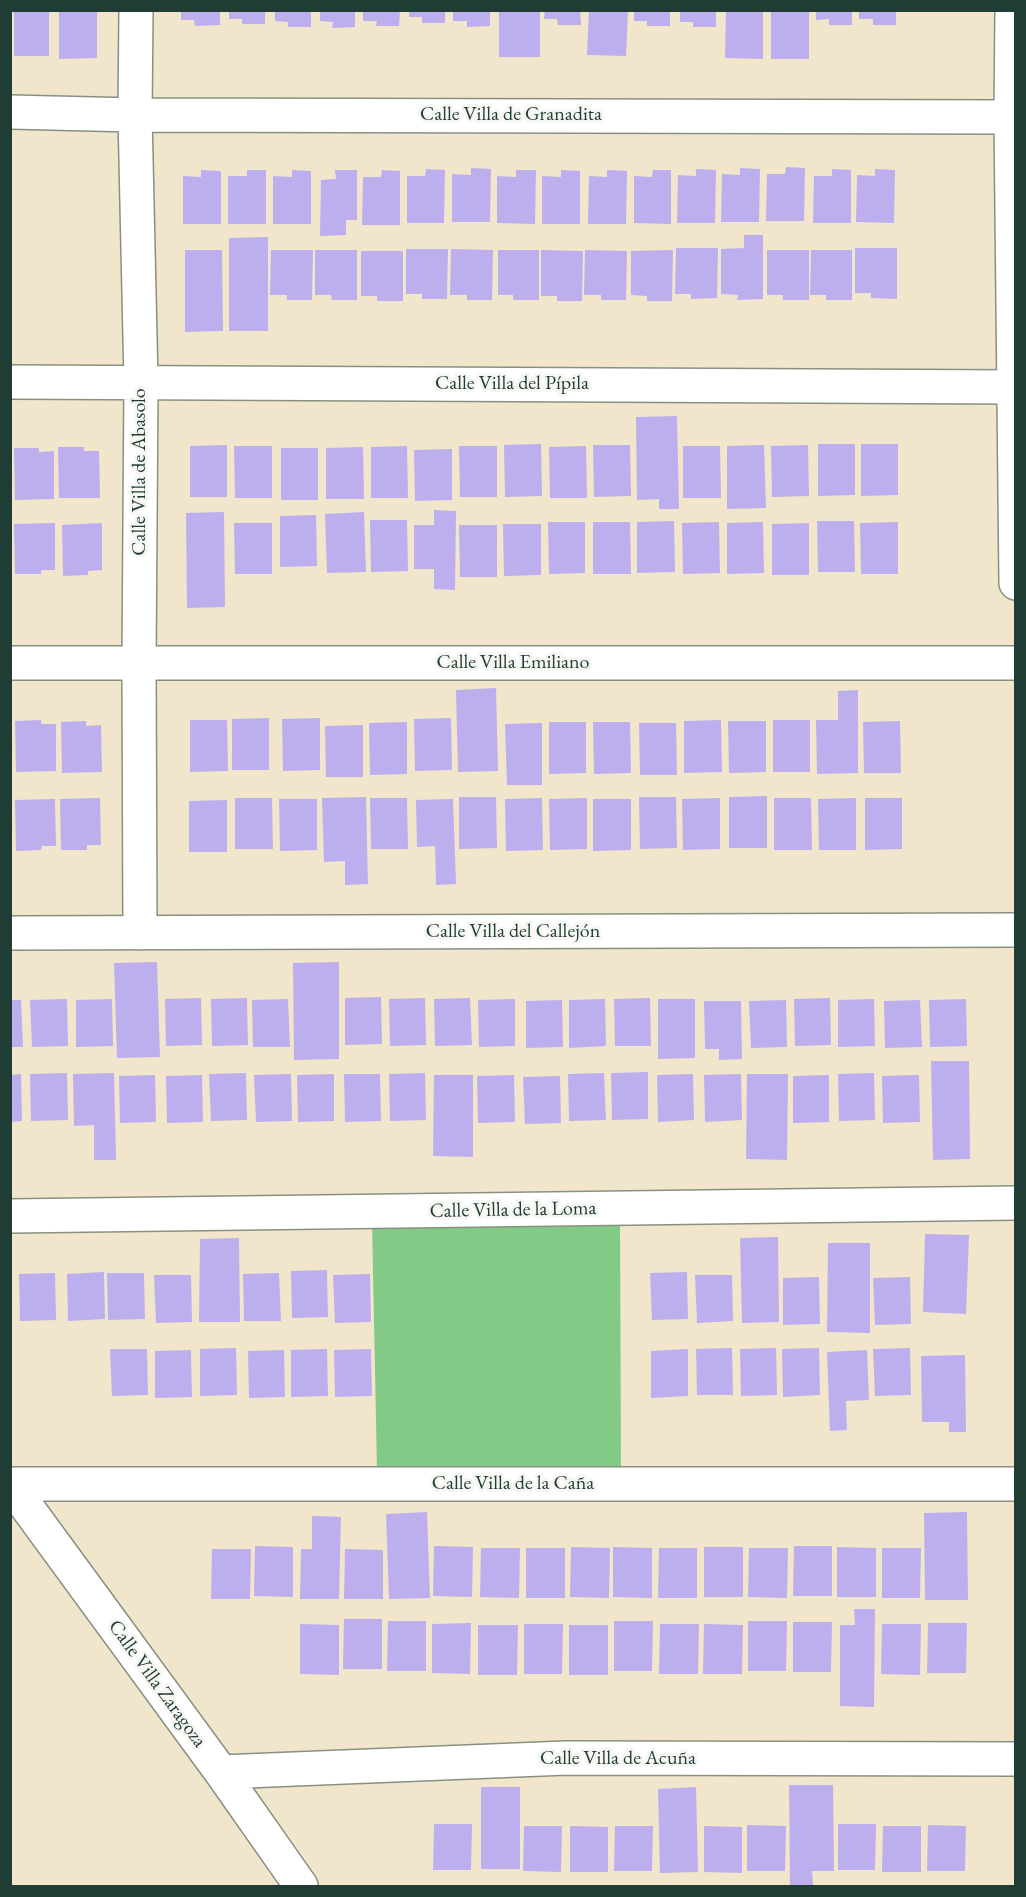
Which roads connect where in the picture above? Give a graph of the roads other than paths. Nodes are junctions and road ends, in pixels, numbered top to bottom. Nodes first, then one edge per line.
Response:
1 (136, 10) edge
2 (1012, 10) edge
3 (10, 112) edge
4 (135, 115) junction
5 (1011, 117) junction
6 (10, 382) edge
7 (141, 382) junction
8 (1013, 387) junction
9 (1016, 583) edge
10 (10, 663) edge
11 (139, 663) junction
12 (1016, 663) edge
13 (1016, 930) edge
14 (10, 933) edge
15 (140, 933) junction
16 (1016, 1203) edge
17 (10, 1216) edge
18 (10, 1484) edge
19 (1016, 1484) edge
20 (1016, 1759) edge
21 (221, 1772) junction
22 (301, 1887) edge

1 - 4 street, Calle Villa de Abasolo
2 - 5 street
3 - 4 street, Calle Villa de Granadita
4 - 5 street, Calle Villa de Granadita
4 - 7 street, Calle Villa de Abasolo
5 - 8 street
6 - 7 street, Calle Villa del Pípila
7 - 8 street, Calle Villa del Pípila
7 - 11 street, Calle Villa de Abasolo
8 - 9 street
10 - 11 street, Calle Villa Emiliano
11 - 12 street, Calle Villa Emiliano
11 - 15 street, Calle Villa de Abasolo
13 - 15 street, Calle Villa del Callejón
14 - 15 street, Calle Villa del Callejón
16 - 17 street, Calle Villa de la Loma
18 - 19 street, Calle Villa de la Caña
18 - 21 street, Calle Villa Zaragoza
20 - 21 street, Calle Villa de Acuña
21 - 22 street, Calle Villa Zaragoza

